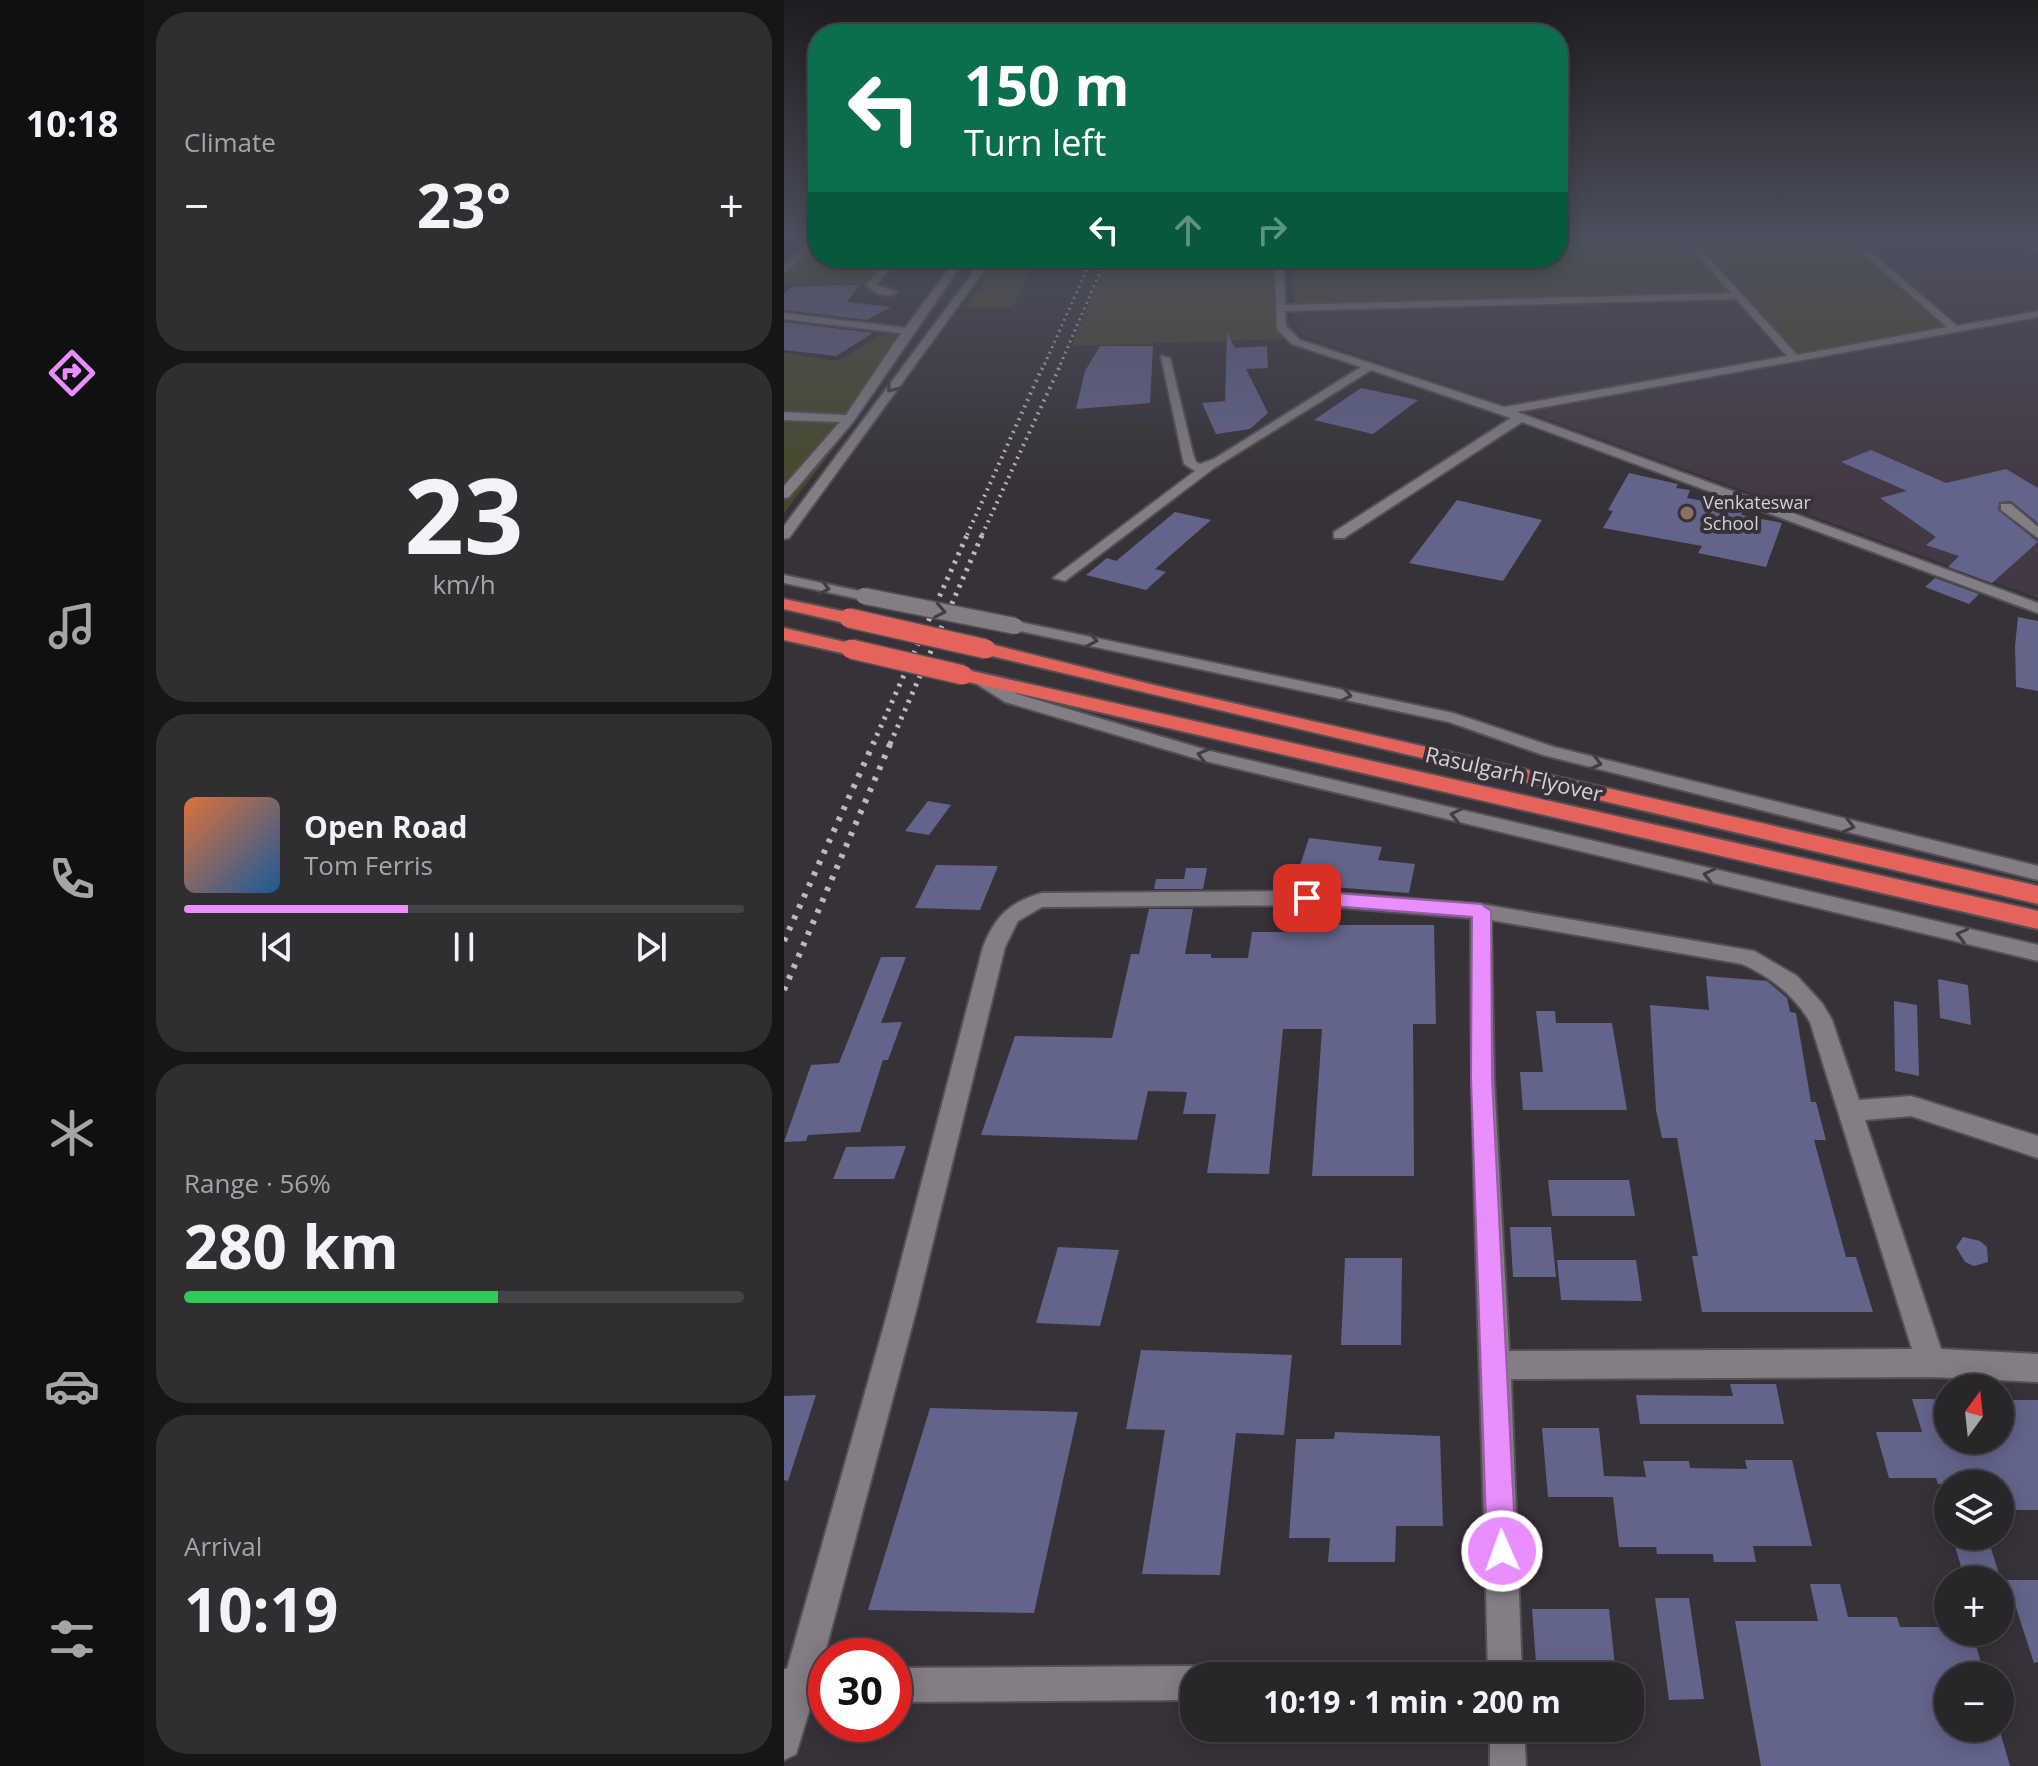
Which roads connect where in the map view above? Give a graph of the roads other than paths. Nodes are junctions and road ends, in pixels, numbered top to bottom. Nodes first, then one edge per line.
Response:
1 (820, 320) edge
2 (917, 320) edge
3 (939, 320) edge
4 (1281, 320) edge
5 (1759, 320) edge
6 (1945, 320) edge
7 (2003, 320) edge
8 (1955, 329) junction
9 (908, 331) junction
10 (1165, 358) dead end
11 (1794, 358) junction
12 (1367, 368) junction
13 (1503, 411) junction
14 (784, 416) edge
15 (1521, 417) junction
16 (849, 419) junction
17 (1208, 467) junction
18 (784, 494) edge
19 (2006, 507) dead end
20 (2038, 534) edge
21 (784, 535) edge
22 (1339, 535) dead end
23 (1060, 578) dead end
24 (784, 579) edge
25 (784, 604) edge
26 (2038, 608) edge
27 (784, 634) edge
28 (970, 677) junction
29 (2038, 873) edge
30 (2038, 895) edge
31 (1481, 911) junction
32 (2038, 920) edge
33 (2038, 953) edge
34 (1850, 1111) junction
35 (2038, 1147) edge
36 (1931, 1363) junction
37 (1496, 1365) junction
38 (2038, 1368) edge
39 (1505, 1662) edge
40 (1180, 1683) edge
41 (803, 1685) edge
42 (912, 1685) edge
43 (784, 1742) edge
44 (1507, 1742) edge
45 (1508, 1766) edge

1 - 9 street
2 - 9 street
3 -> 21 street
4 - 12 street
5 - 11 street
6 - 8 street
7 - 8 street
8 - 11 street
9 - 16 street
10 - 17 street
11 - 13 street
12 - 13 street
12 - 17 street
13 - 15 street
14 - 16 street
15 - 22 street
15 - 26 street
16 - 18 street
17 - 23 street
19 - 20 street
24 -> 29 street, bridge
25 - 30 highway, Rasulgarh Flyover, bridge
27 - 28 highway, Rasulgarh Flyover, bridge
28 - 32 highway, Rasulgarh Flyover
33 -> 28 street
31 - 34 street
31 - 37 street
31 - 41 street
34 - 35 street
34 - 36 street
36 - 37 street
36 - 38 street
37 - 39 street
40 - 42 street
41 - 43 street
44 - 45 street

